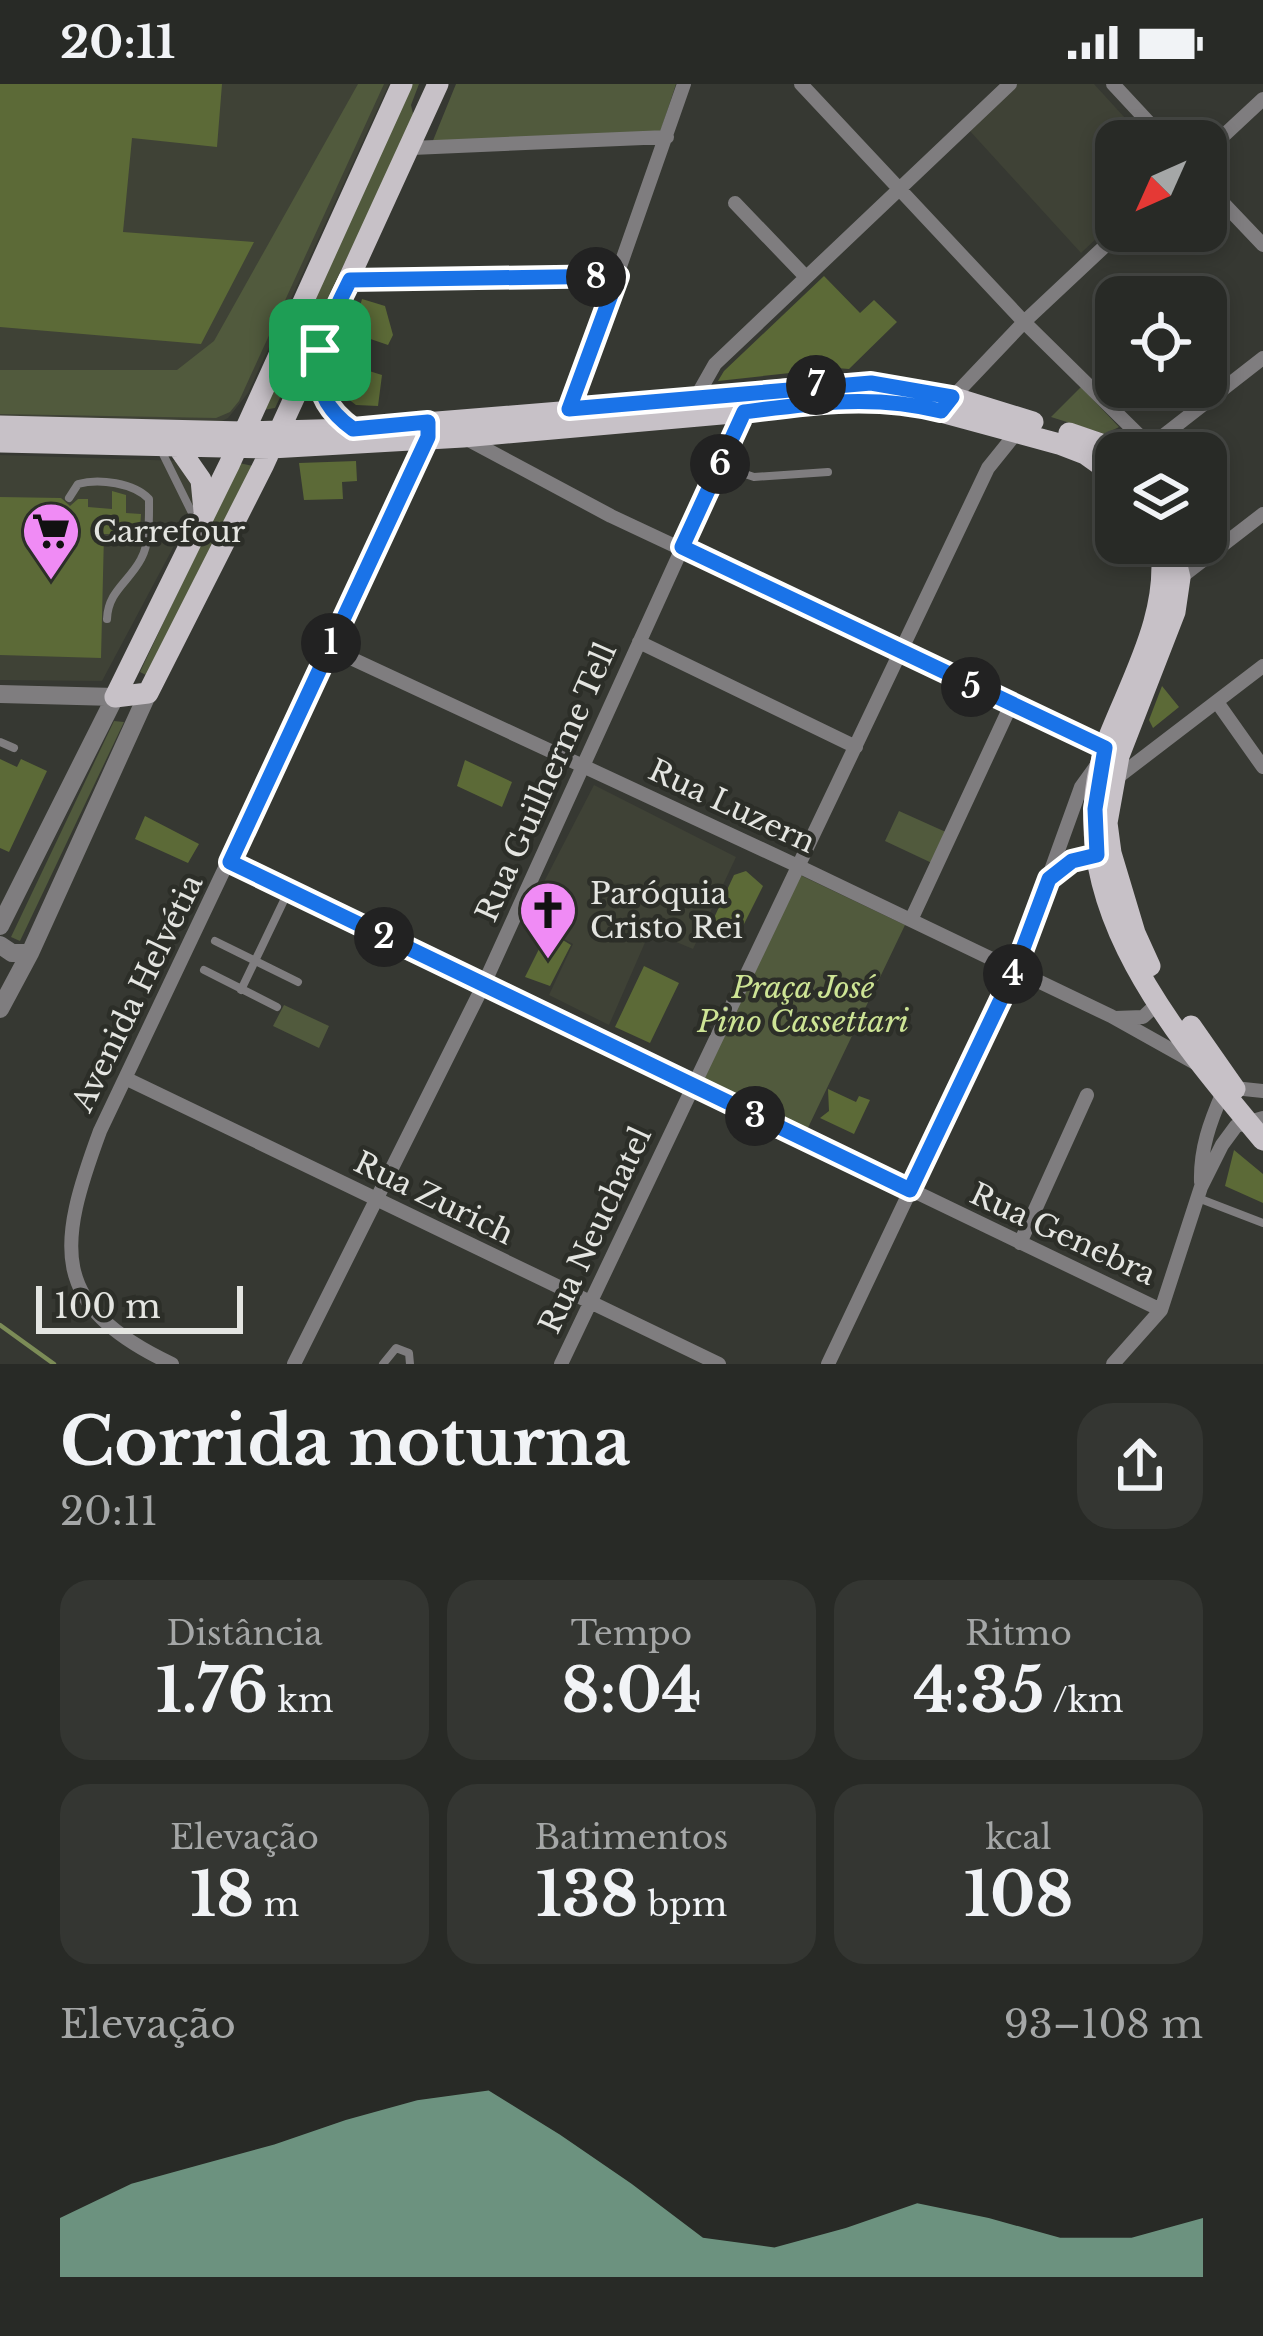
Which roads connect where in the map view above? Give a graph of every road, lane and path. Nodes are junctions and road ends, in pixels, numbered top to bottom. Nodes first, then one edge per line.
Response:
1 (402, 84) edge
2 (434, 84) edge
3 (684, 84) edge
4 (801, 84) edge
5 (1010, 84) edge
6 (1113, 84) edge
7 (1263, 99) edge
8 (1146, 120) edge
9 (1227, 132) edge
10 (667, 137) junction
11 (412, 148) junction
12 (901, 189) junction
13 (735, 203) dead end
14 (1227, 206) edge
15 (1263, 245) edge
16 (1099, 252) edge
17 (804, 275) junction
18 (618, 276) junction
19 (350, 280) junction
20 (1024, 322) junction
21 (322, 339) junction
22 (1263, 358) edge
23 (694, 400) junction
24 (946, 404) junction
25 (569, 409) junction
26 (744, 412) junction
27 (989, 424) junction
28 (1129, 424) junction
29 (0, 426) edge
30 (353, 429) junction
31 (428, 430) junction
32 (1017, 432) junction
33 (1124, 432) edge
34 (1134, 432) edge
35 (1167, 432) edge
36 (463, 436) junction
37 (274, 439) junction
38 (240, 440) junction
39 (0, 442) edge
40 (1095, 445) edge
41 (169, 447) junction
42 (1095, 461) edge
43 (719, 466) junction
44 (988, 469) junction
45 (828, 472) dead end
46 (69, 498) dead end
47 (1263, 514) edge
48 (201, 524) junction
49 (682, 547) junction
50 (1164, 564) edge
51 (1177, 564) edge
52 (1180, 578) junction
53 (107, 620) dead end
54 (639, 642) junction
55 (328, 648) junction
56 (901, 651) junction
57 (1263, 666) edge
58 (148, 693) junction
59 (0, 694) edge
60 (115, 698) junction
61 (1217, 703) junction
62 (1010, 706) junction
63 (0, 742) edge
64 (856, 747) junction
65 (14, 748) dead end
66 (1104, 753) junction
67 (582, 766) junction
68 (1263, 767) edge
69 (1114, 780) junction
70 (1097, 855) junction
71 (230, 862) junction
72 (798, 866) junction
73 (1049, 879) junction
74 (288, 890) junction
75 (911, 920) junction
76 (0, 926) edge
77 (215, 941) dead end
78 (0, 945) edge
79 (30, 952) junction
80 (254, 962) junction
81 (204, 970) dead end
82 (1015, 970) junction
83 (298, 982) dead end
84 (483, 986) junction
85 (241, 990) junction
86 (3, 992) edge
87 (1158, 1003) junction
88 (277, 1007) dead end
89 (1111, 1016) junction
90 (1202, 1066) junction
91 (127, 1078) junction
92 (693, 1087) junction
93 (1228, 1090) junction
94 (1263, 1091) edge
95 (1087, 1095) dead end
96 (1259, 1124) edge
97 (910, 1190) junction
98 (1199, 1192) junction
99 (375, 1199) junction
100 (1263, 1223) edge
101 (1020, 1243) junction
102 (590, 1304) junction
103 (1161, 1310) junction
104 (172, 1364) edge
105 (294, 1364) edge
106 (383, 1364) edge
107 (410, 1364) edge
108 (561, 1364) edge
109 (719, 1364) edge
110 (828, 1364) edge
111 (1113, 1364) edge

1 - 38 main road
2 - 11 main road
3 - 10 street
4 - 12 street
5 - 12 street
6 - 8 street
7 - 9 street
10 - 11 street
10 - 18 street
11 - 19 main road
12 - 17 street
12 - 20 street
13 - 17 street
14 - 15 street
16 - 20 street
17 - 23 street
18 - 19 street
18 - 25 street
19 - 21 main road
20 - 24 street
20 - 28 street
21 - 30 main road
21 - 37 main road
22 - 35 street
23 - 24 main road
23 - 25 main road
24 - 26 main road
24 - 27 main road
24 - 40 main road
25 - 31 main road
26 - 36 main road
26 - 43 street, Rua Guilherme Tell
27 - 32 main road
27 - 44 street, Rua Neuchatel
28 - 33 street
28 - 34 street
29 - 38 main road
30 - 31 main road
30 - 37 main road
31 - 36 main road
31 - 37 main road
31 - 55 street, Avenida Helvétia
32 - 42 main road
32 - 44 street, Rua Neuchatel
36 - 49 street
37 - 38 main road
37 - 58 main road
38 - 41 main road
38 - 48 main road
39 - 41 main road
41 - 48 main road
43 - 45 lane
43 - 49 street, Rua Guilherme Tell
44 - 56 street, Rua Neuchatel
46 - 53 lane
47 - 52 street
48 - 60 main road
49 - 54 street, Rua Guilherme Tell
49 - 56 street
50 - 66 main road
51 - 52 main road
52 - 69 main road
54 - 64 street
54 - 67 street, Rua Guilherme Tell
55 - 67 street, Rua Luzern
55 - 71 street, Avenida Helvétia
56 - 62 street
56 - 64 street, Rua Neuchatel
57 - 61 street
58 - 60 main road
58 - 79 street
59 - 60 street
60 - 76 street
61 - 68 street
61 - 69 street
62 - 66 street
62 - 75 street
63 - 65 lane
64 - 72 street, Rua Neuchatel
66 - 70 main road
66 - 73 street
67 - 72 street, Rua Luzern
67 - 84 street, Rua Guilherme Tell
69 - 93 main road
70 - 73 street
70 - 87 main road
71 - 74 street, Rua Genebra
71 - 91 street, Avenida Helvétia
72 - 75 street, Rua Luzern
72 - 92 street, Rua Neuchatel
73 - 82 street
74 - 80 lane
74 - 84 street, Rua Genebra
75 - 82 street, Rua Luzern
77 - 80 lane
78 - 79 street
79 - 86 street
80 - 83 lane
80 - 85 lane
81 - 85 lane
82 - 89 street, Rua Luzern
82 - 97 street
84 - 92 street, Rua Genebra
84 - 99 street, Rua Guilherme Tell
85 - 88 lane
87 - 89 street
87 - 90 main road
89 - 90 street, Rua Luzern
90 - 93 main road
91 - 99 street, Rua Zurich
91 - 104 street, Avenida Helvétia
92 - 97 street, Rua Genebra
92 - 102 street, Rua Neuchatel
93 - 94 street
93 - 96 main road
93 - 98 street
95 - 101 street
96 - 98 street
97 - 101 street, Rua Genebra
97 - 110 street
98 - 100 lane
98 - 103 street
99 - 102 street, Rua Zurich
99 - 105 street, Rua Guilherme Tell
101 - 103 street, Rua Genebra
102 - 108 street, Rua Neuchatel
102 - 109 street, Rua Zurich
103 - 111 street
106 - 107 lane

